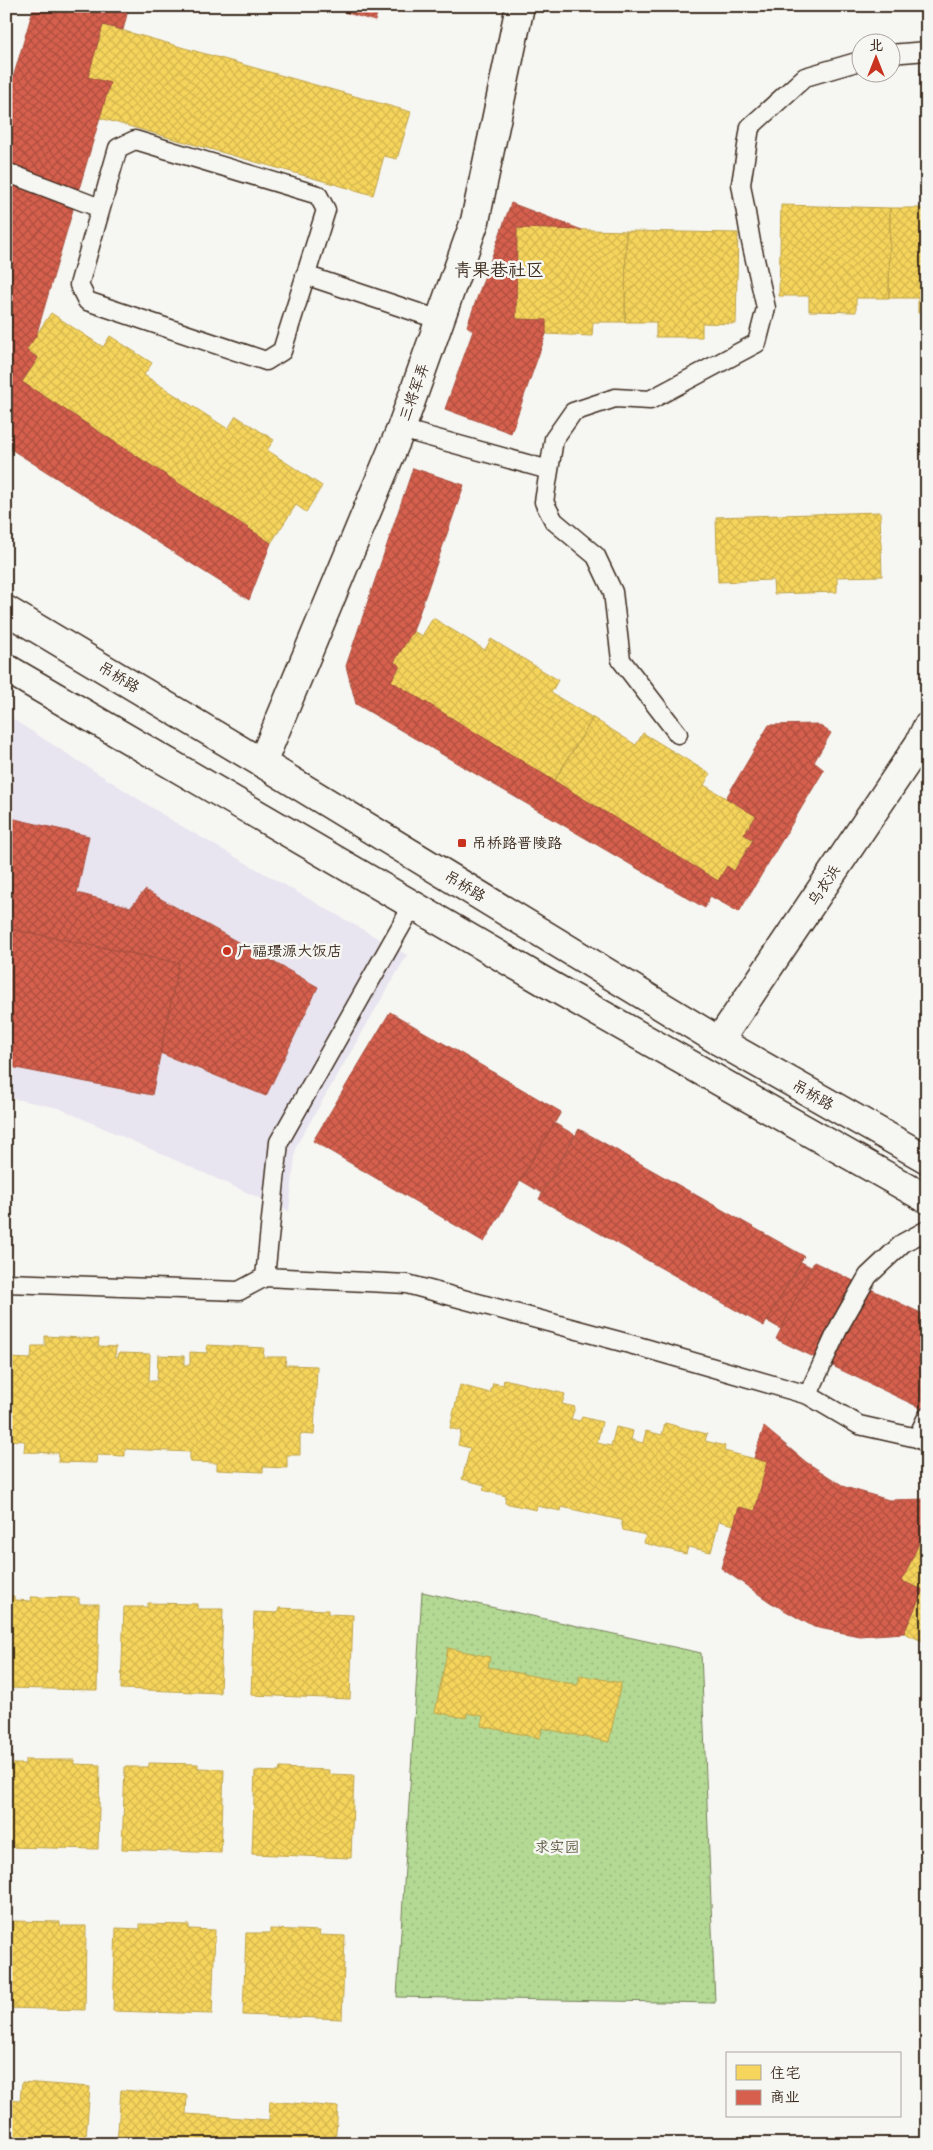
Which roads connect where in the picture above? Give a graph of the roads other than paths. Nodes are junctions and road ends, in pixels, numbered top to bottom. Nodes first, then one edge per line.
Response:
1 (520, 6) edge
2 (927, 51) edge
3 (900, 53) edge
4 (850, 64) edge
5 (6, 172) edge
6 (100, 208) junction
7 (305, 275) junction
8 (440, 320) junction
9 (401, 429) junction
10 (549, 470) junction
11 (6, 610) edge
12 (6, 668) edge
13 (927, 727) edge
14 (678, 734) dead end
15 (262, 763) junction
16 (413, 905) junction
17 (719, 1042) junction
18 (927, 1159) edge
19 (927, 1199) edge
20 (927, 1230) edge
21 (265, 1277) junction
22 (6, 1283) edge
23 (808, 1395) junction
24 (927, 1417) edge
25 (922, 1440) edge

1 - 8 main road, 三将军弄
2 - 3 lane
4 - 10 lane
5 - 6 lane
6 - 7 lane
6 - 7 lane
7 - 8 lane
8 - 9 main road, 三将军弄
9 - 10 lane
9 - 15 main road, 三将军弄
10 - 14 lane
11 - 15 main road, 吊桥路
12 - 16 main road
13 - 17 main road, 乌衣浜
15 - 17 main road, 吊桥路
16 - 19 main road
16 - 21 lane
17 - 18 main road, 吊桥路
20 - 23 lane
21 - 22 lane
21 - 23 lane
23 - 25 lane
24 - 25 lane

